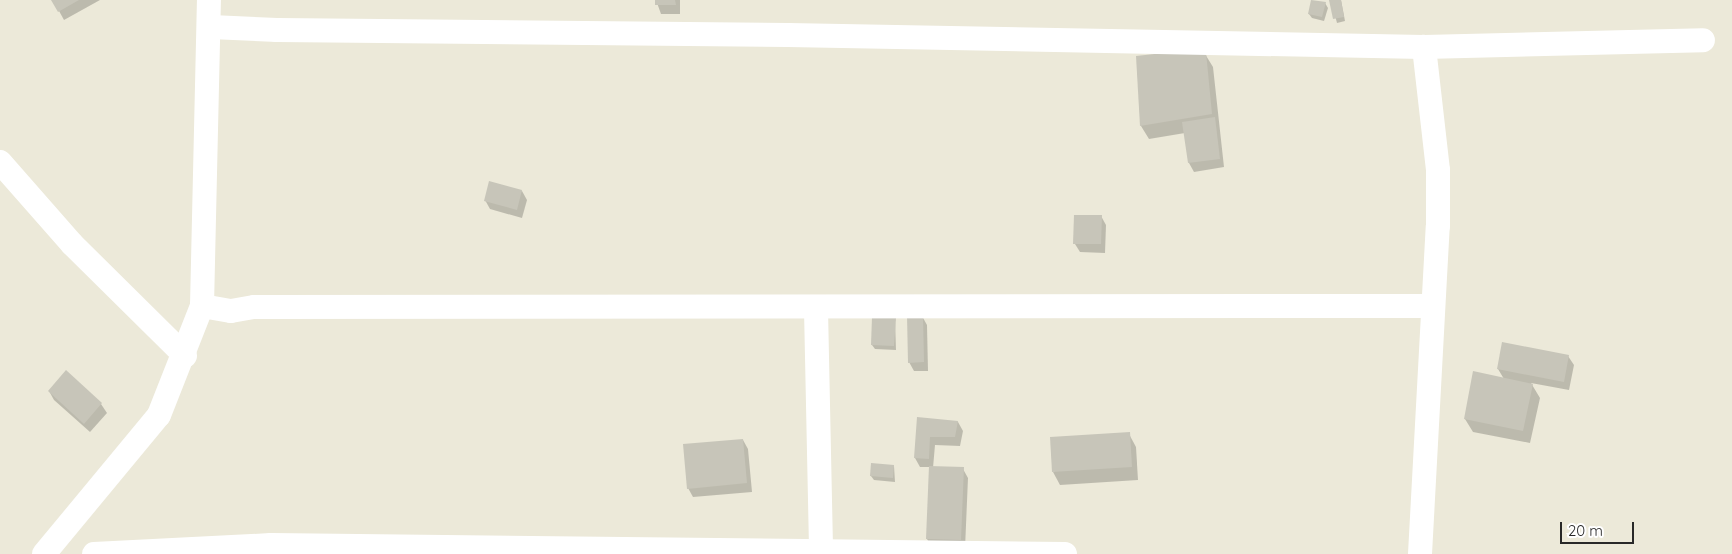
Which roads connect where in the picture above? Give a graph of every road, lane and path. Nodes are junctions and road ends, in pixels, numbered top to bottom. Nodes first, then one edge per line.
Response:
1 (209, 0) edge
2 (210, 27) junction
3 (1703, 40) dead end
4 (1424, 47) junction
5 (0, 162) edge
6 (202, 306) junction
7 (1433, 306) junction
8 (816, 309) junction
9 (185, 356) junction
10 (821, 553) edge
11 (44, 554) edge
12 (94, 554) edge
13 (1065, 554) edge
14 (1420, 554) edge

1 - 2 street
2 - 4 street
2 - 6 street
3 - 4 street
4 - 7 street
5 - 9 street
6 - 8 street
6 - 9 street
7 - 8 street
7 - 14 street
8 - 10 street
9 - 11 street
10 - 12 street
10 - 13 street

